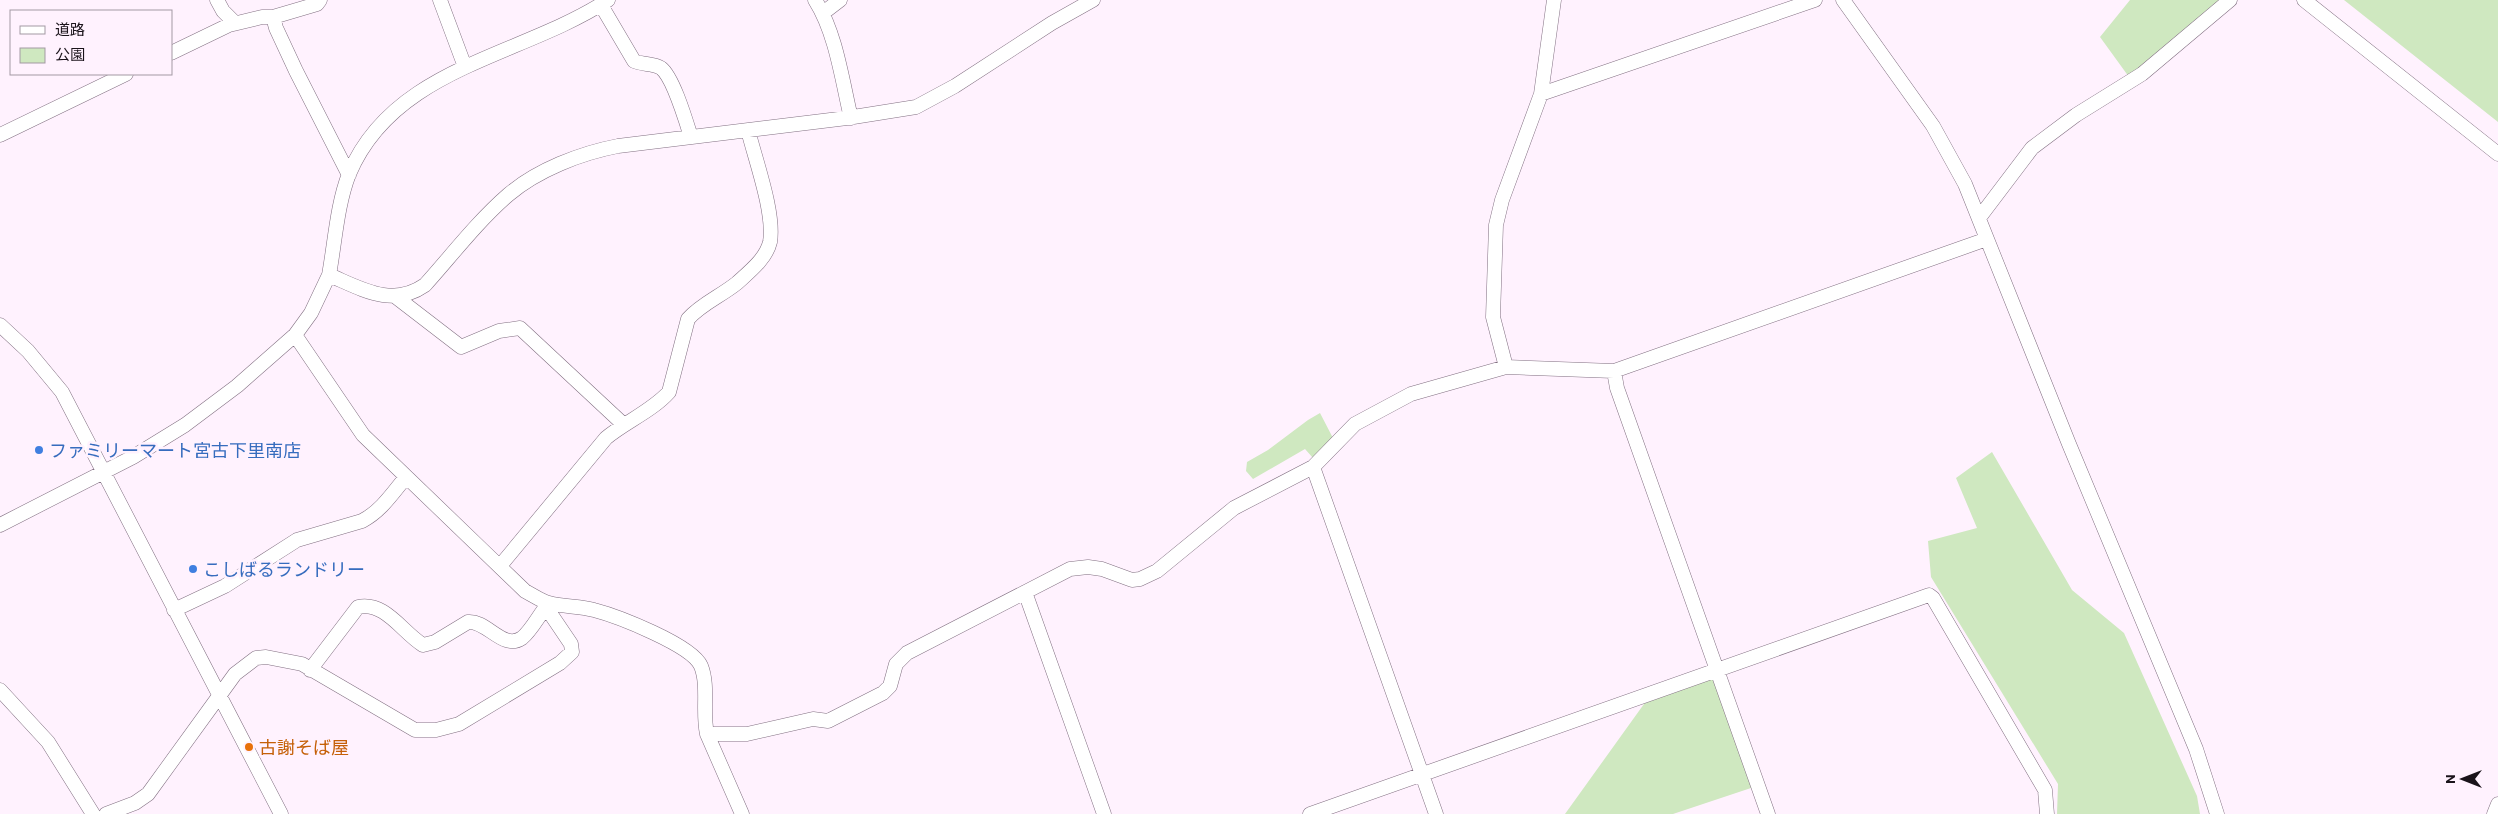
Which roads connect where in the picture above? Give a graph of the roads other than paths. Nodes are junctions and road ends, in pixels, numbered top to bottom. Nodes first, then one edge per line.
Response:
1 (217, 0) edge
2 (320, 0) edge
3 (440, 0) edge
4 (815, 0) edge
5 (840, 0) edge
6 (1093, 0) edge
7 (1554, 0) edge
8 (1815, 0) edge
9 (1843, 0) edge
10 (2230, 0) edge
11 (2304, 0) edge
12 (604, 2) edge
13 (1853, 6) edge
14 (823, 13) junction
15 (273, 17) junction
16 (235, 23) junction
17 (172, 53) edge
18 (465, 67) junction
19 (124, 75) edge
20 (1541, 94) junction
21 (851, 118) junction
22 (748, 130) junction
23 (0, 136) edge
24 (691, 136) junction
25 (2498, 154) edge
26 (349, 175) junction
27 (1979, 218) junction
28 (1987, 239) junction
29 (329, 275) junction
30 (396, 297) junction
31 (0, 325) edge
32 (295, 335) junction
33 (1506, 367) junction
34 (1614, 371) junction
35 (623, 424) junction
36 (1313, 467) junction
37 (103, 474) junction
38 (406, 477) junction
39 (0, 526) edge
40 (500, 566) junction
41 (1025, 592) junction
42 (547, 605) junction
43 (174, 610) junction
44 (1718, 668) junction
45 (310, 670) junction
46 (0, 690) edge
47 (219, 695) junction
48 (707, 734) junction
49 (1421, 774) junction
50 (2498, 804) edge
51 (93, 814) edge
52 (106, 814) edge
53 (281, 814) edge
54 (742, 814) edge
55 (1104, 814) edge
56 (1310, 814) edge
57 (1436, 814) edge
58 (1768, 814) edge
59 (2047, 814) edge
60 (2216, 814) edge
61 (2494, 814) edge

1 - 16 street
2 - 15 street
3 - 18 street
4 - 14 street
5 - 14 street
6 - 21 street
7 - 20 street
8 - 20 street
9 - 13 street
10 - 27 street
11 - 25 street
12 - 18 street
12 - 24 street
13 - 27 street
14 - 21 street
15 - 16 street
15 - 26 street
16 - 17 street
18 - 26 street
19 - 23 street
20 - 33 street
21 - 22 street
22 - 24 street
22 - 35 street
24 - 30 street
26 - 29 street
27 - 28 street
28 - 34 street
28 - 60 street
29 - 30 street
29 - 32 street
30 - 35 street
31 - 37 street
32 - 37 street
32 - 38 street
33 - 34 street
33 - 36 street
34 - 44 street
35 - 40 street
36 - 41 street
36 - 49 street
37 - 39 street
37 - 43 street
38 - 40 street
38 - 43 street
40 - 42 street
41 - 48 street
41 - 55 street
42 - 45 street
42 - 45 street
42 - 48 street
43 - 47 street
44 - 49 street
44 - 58 street
44 - 59 street
45 - 47 street
46 - 51 street
47 - 52 street
47 - 53 street
48 - 54 street
49 - 56 street
49 - 57 street
50 - 61 street

